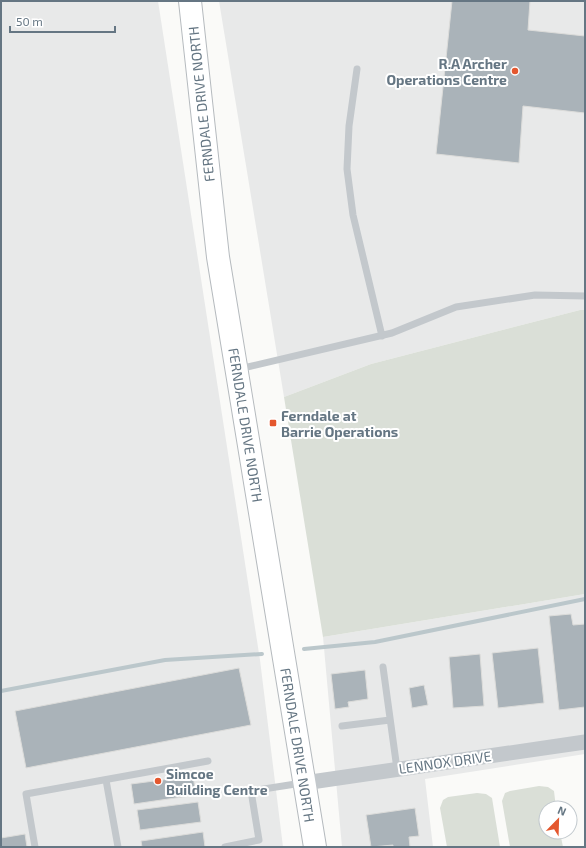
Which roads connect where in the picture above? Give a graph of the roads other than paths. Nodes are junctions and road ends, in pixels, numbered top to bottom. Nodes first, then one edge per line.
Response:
1 (190, 1) edge
2 (358, 69) dead end
3 (585, 296) edge
4 (382, 336) junction
5 (237, 369) junction
6 (383, 667) dead end
7 (390, 720) junction
8 (342, 726) dead end
9 (585, 742) edge
10 (208, 761) dead end
11 (397, 769) junction
12 (106, 780) junction
13 (304, 783) junction
14 (35, 847) edge
15 (118, 847) edge
16 (225, 847) edge
17 (315, 847) edge

1 - 5 main road, FERNDALE DRIVE NORTH
2 - 4 lane
3 - 4 lane
4 - 5 lane
5 - 13 main road, FERNDALE DRIVE NORTH
6 - 7 lane
7 - 8 lane
7 - 11 lane
9 - 11 street, LENNOX DRIVE
10 - 12 lane
11 - 13 street, LENNOX DRIVE
12 - 14 lane
12 - 15 lane
13 - 16 lane
13 - 17 main road, FERNDALE DRIVE NORTH

